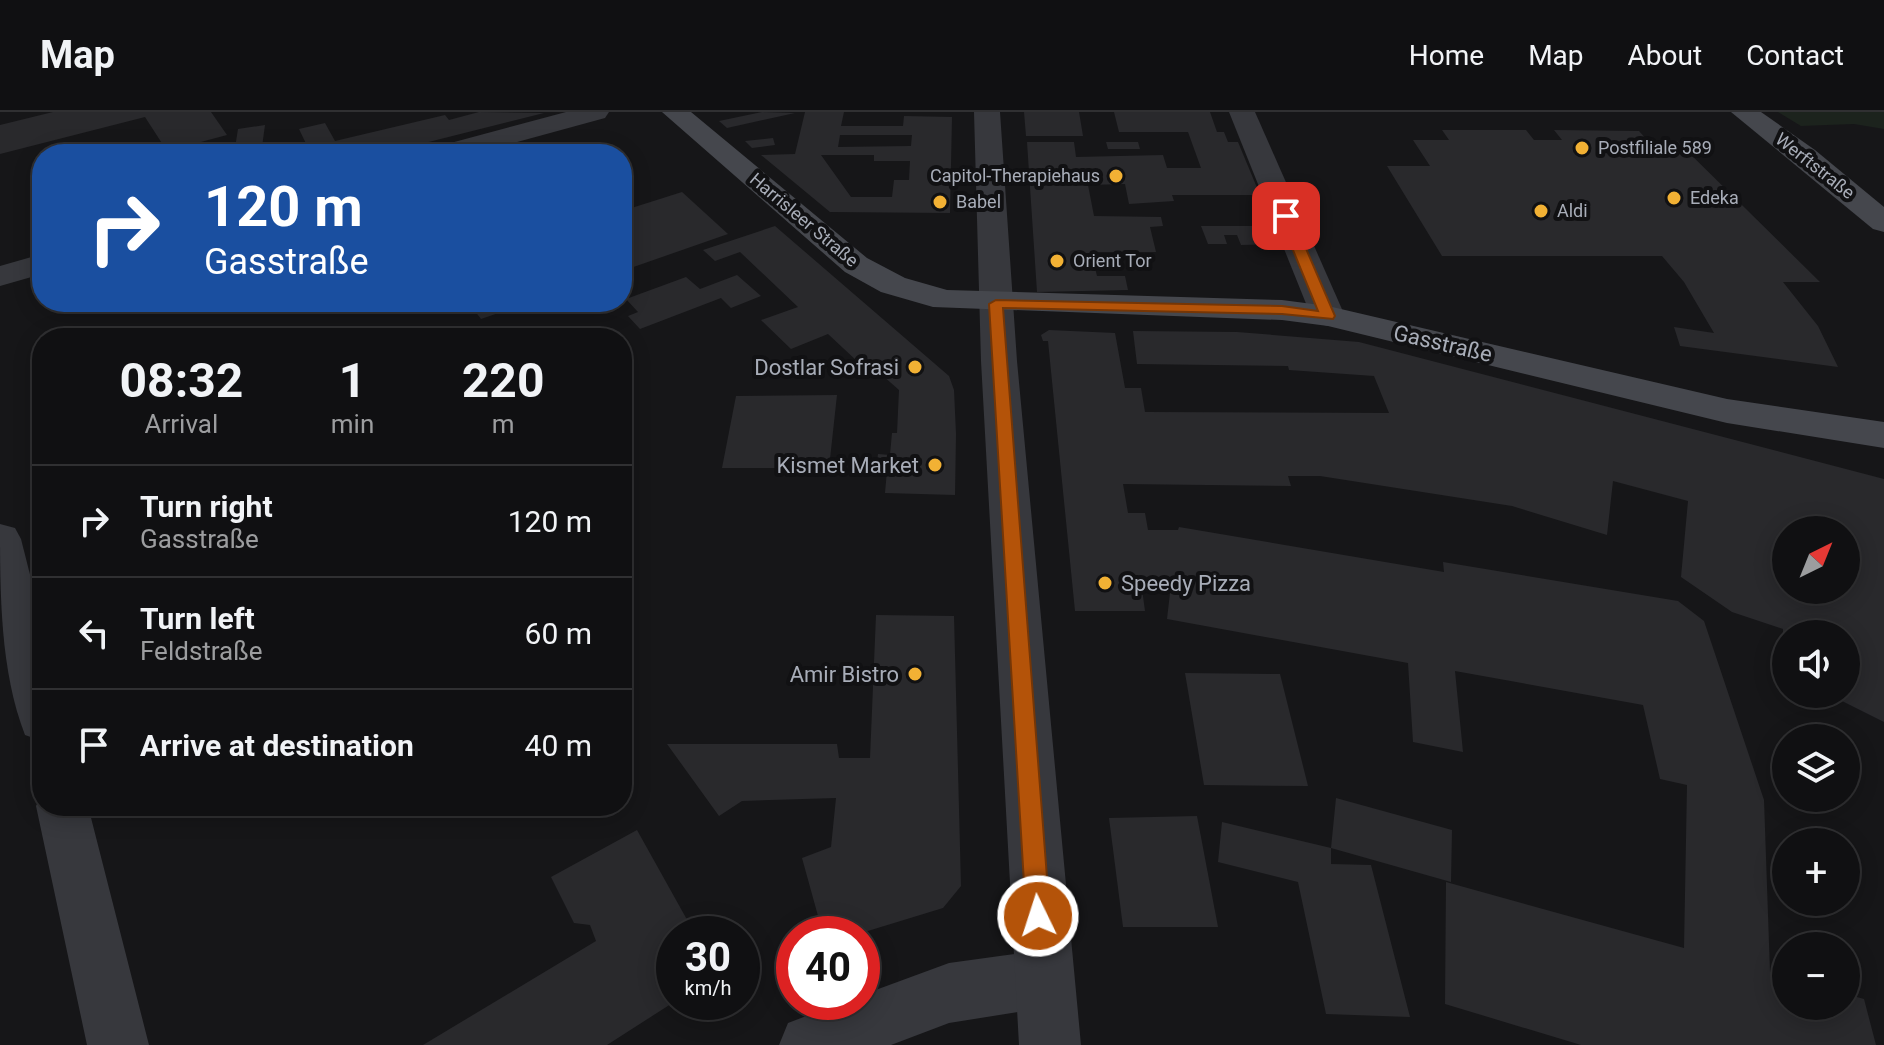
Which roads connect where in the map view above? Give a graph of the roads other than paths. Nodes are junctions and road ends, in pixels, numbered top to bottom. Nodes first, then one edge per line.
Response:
1 (596, 112) edge
2 (675, 112) edge
3 (987, 112) edge
4 (1242, 112) edge
5 (1744, 112) edge
6 (479, 144) edge
7 (1879, 213) edge
8 (32, 267) edge
9 (0, 276) edge
10 (996, 304) junction
11 (1328, 316) junction
12 (1884, 435) edge
13 (0, 539) edge
14 (32, 677) edge
15 (64, 816) edge
16 (1043, 979) junction
17 (118, 1045) edge
18 (810, 1045) edge
19 (1050, 1045) edge

1 - 6 street
2 - 10 main road, Harrisleer Straße
3 - 10 street
4 - 11 street
5 - 7 main road, Werftstraße
8 - 9 street
10 - 11 main road, Gasstraße
10 - 16 street
11 - 12 main road, Gasstraße
13 - 14 street
15 - 17 street
16 - 18 street
16 - 19 street

